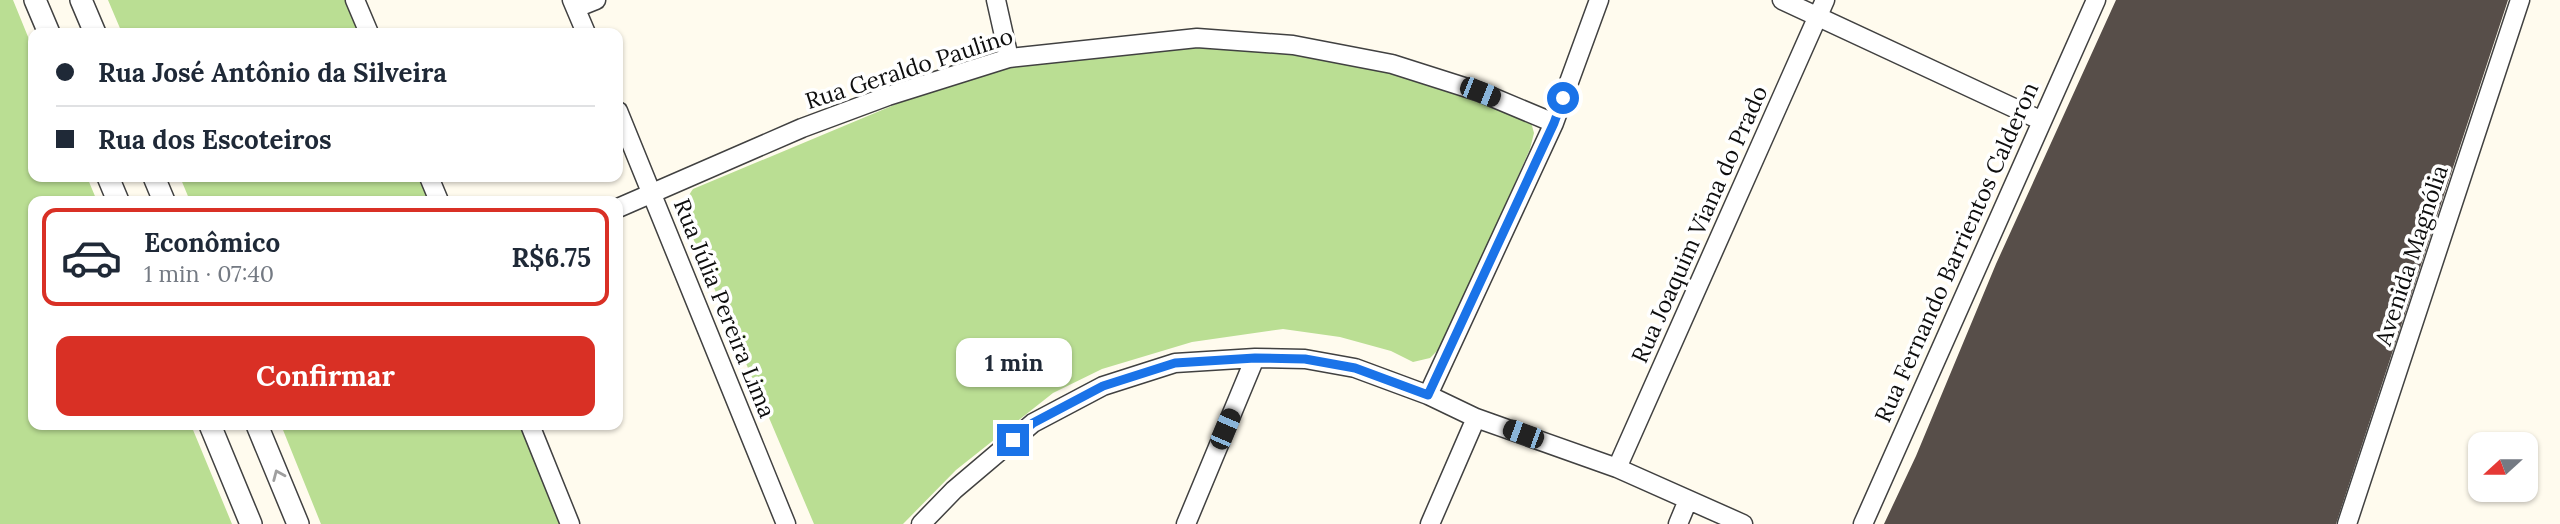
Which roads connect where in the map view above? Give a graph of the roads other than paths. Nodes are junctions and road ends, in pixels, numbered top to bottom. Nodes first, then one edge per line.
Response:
1 (35, 0) edge
2 (81, 0) edge
3 (355, 0) edge
4 (596, 0) edge
5 (996, 0) edge
6 (1599, 0) edge
7 (2096, 0) edge
8 (2520, 0) edge
9 (1789, 1) edge
10 (574, 4) edge
11 (1822, 8) edge
12 (47, 28) edge
13 (92, 28) edge
14 (367, 28) edge
15 (584, 28) edge
16 (1009, 58) junction
17 (2040, 120) junction
18 (1554, 123) junction
19 (623, 124) edge
20 (651, 194) junction
21 (623, 206) edge
22 (1255, 358) junction
23 (1428, 395) junction
24 (1476, 418) junction
25 (212, 430) edge
26 (259, 430) edge
27 (532, 430) edge
28 (1617, 468) junction
29 (1688, 500) junction
30 (251, 524) edge
31 (298, 524) edge
32 (570, 524) edge
33 (786, 524) edge
34 (921, 524) edge
35 (1186, 524) edge
36 (1430, 524) edge
37 (1678, 524) edge
38 (1743, 524) edge
39 (1863, 524) edge
40 (2347, 524) edge

1 - 12 street
2 - 13 street
3 - 14 street
4 - 10 street
5 - 16 street
6 - 18 street
7 - 17 street, Rua Fernando Barrientos Calderon
8 - 40 street, Avenida Magnólia
9 - 11 street
10 - 15 street
11 - 17 street
11 - 28 street, Rua Joaquim Viana do Prado
16 - 18 street, Rua Geraldo Paulino
16 - 20 street, Rua Geraldo Paulino
17 - 39 street, Rua Fernando Barrientos Calderon
18 - 23 street
19 - 20 street, Rua Júlia Pereira Lima
20 - 21 street, Rua Geraldo Paulino
20 - 33 street, Rua Júlia Pereira Lima
22 - 23 street
22 - 34 street
22 - 35 street
23 - 24 street
24 - 28 street
24 - 36 street
25 - 30 street
31 -> 26 street
27 - 32 street
28 - 29 street
29 - 37 street
29 - 38 street

